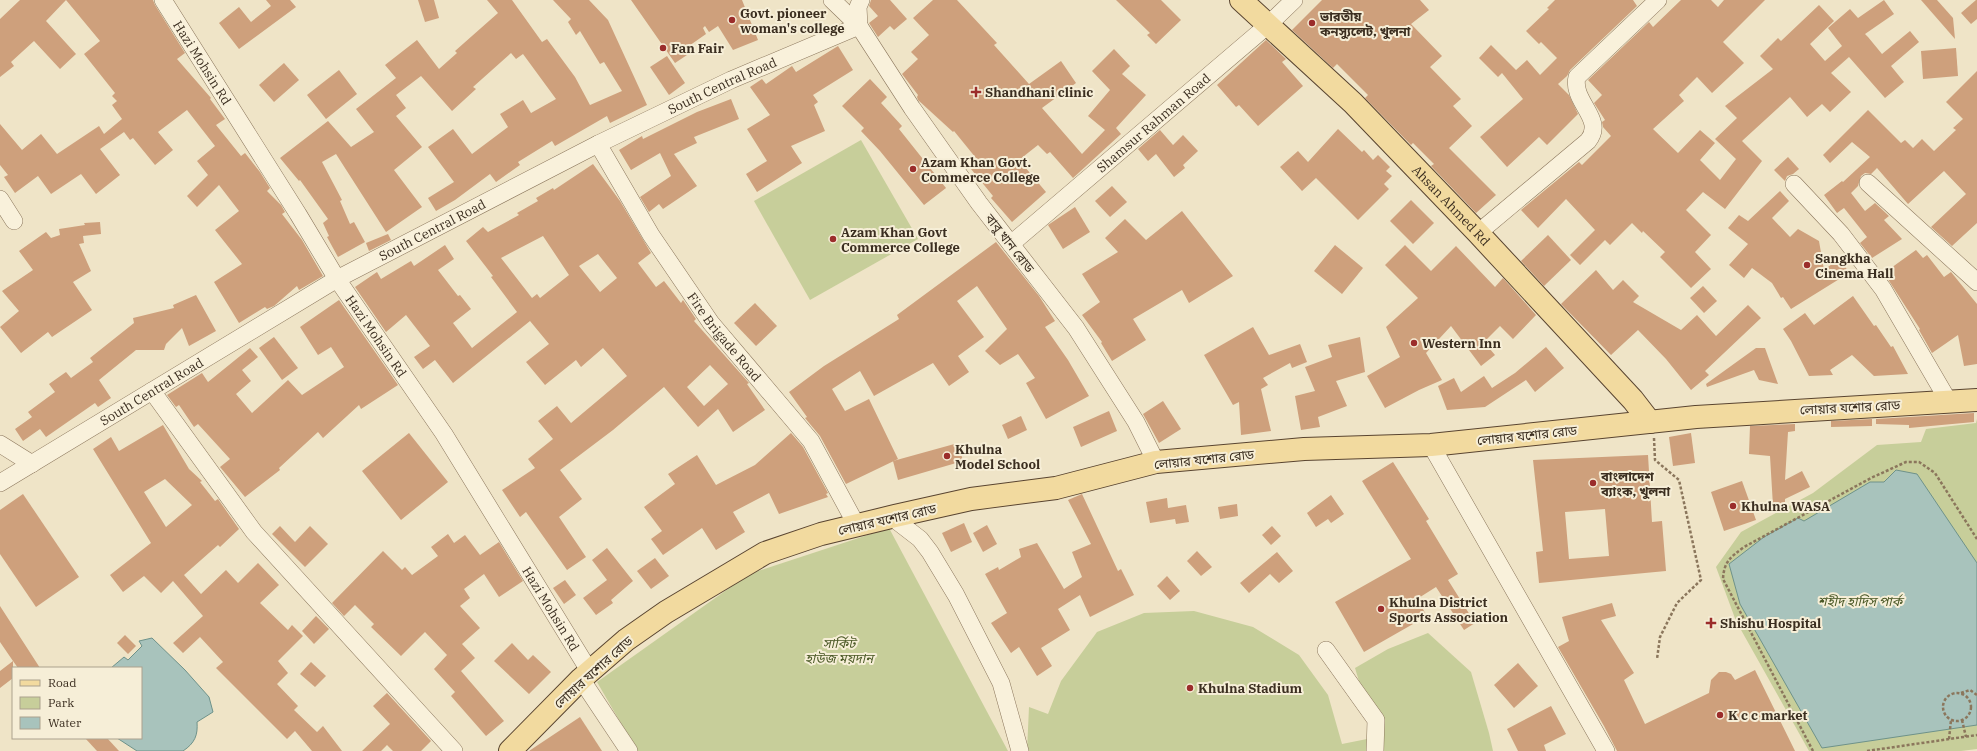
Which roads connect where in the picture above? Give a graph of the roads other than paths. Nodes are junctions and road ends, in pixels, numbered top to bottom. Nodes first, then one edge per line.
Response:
1 (163, 0) edge
2 (832, 0) edge
3 (861, 0) edge
4 (1241, 0) edge
5 (1294, 0) edge
6 (1651, 2) edge
7 (859, 26) junction
8 (1268, 26) junction
9 (598, 144) junction
10 (1868, 183) dead end
11 (1794, 184) dead end
12 (0, 199) edge
13 (14, 221) dead end
14 (1478, 233) junction
15 (1011, 244) junction
16 (337, 279) junction
17 (1977, 282) edge
18 (152, 391) junction
19 (1977, 400) edge
20 (1950, 402) junction
21 (1652, 422) junction
22 (0, 444) edge
23 (1431, 446) junction
24 (1156, 462) junction
25 (32, 464) junction
26 (0, 483) edge
27 (895, 516) junction
28 (857, 526) junction
29 (1326, 650) dead end
30 (585, 676) junction
31 (454, 751) edge
32 (510, 751) edge
33 (629, 751) edge
34 (1020, 751) edge
35 (1375, 751) edge
36 (1606, 751) edge

1 - 16 street, Hazi Mohsin Rd
2 - 7 street, বাবু খান রোড
3 - 7 street
4 - 8 main road, Ahsan Ahmed Rd
5 - 8 street, Shamsur Rahman Road
6 - 14 street
7 - 9 street, South Central Road
7 - 15 street, বাবু খান রোড
8 - 14 main road, Ahsan Ahmed Rd
8 - 15 street, Shamsur Rahman Road
9 - 16 street, South Central Road
9 - 28 street, Fire Brigade Road
10 - 17 street
11 - 20 street
12 - 13 street
14 - 21 main road, Ahsan Ahmed Rd
15 - 24 street, বাবু খান রোড
16 - 18 street, South Central Road
16 - 30 street, Hazi Mohsin Rd
18 - 25 street, South Central Road
18 - 31 street
19 - 20 main road, লোয়ার যশোর রোড
20 - 21 main road, লোয়ার যশোর রোড
21 - 23 main road, লোয়ার যশোর রোড
22 - 25 street
23 - 24 main road, লোয়ার যশোর রোড
23 - 36 street
24 - 27 main road, লোয়ার যশোর রোড
25 - 26 street, South Central Road
27 - 28 main road, লোয়ার যশোর রোড
27 - 34 street
28 - 30 main road, লোয়ার যশোর রোড
29 - 35 street
30 - 32 main road, লোয়ার যশোর রোড
30 - 33 street, Hazi Mohsin Rd

